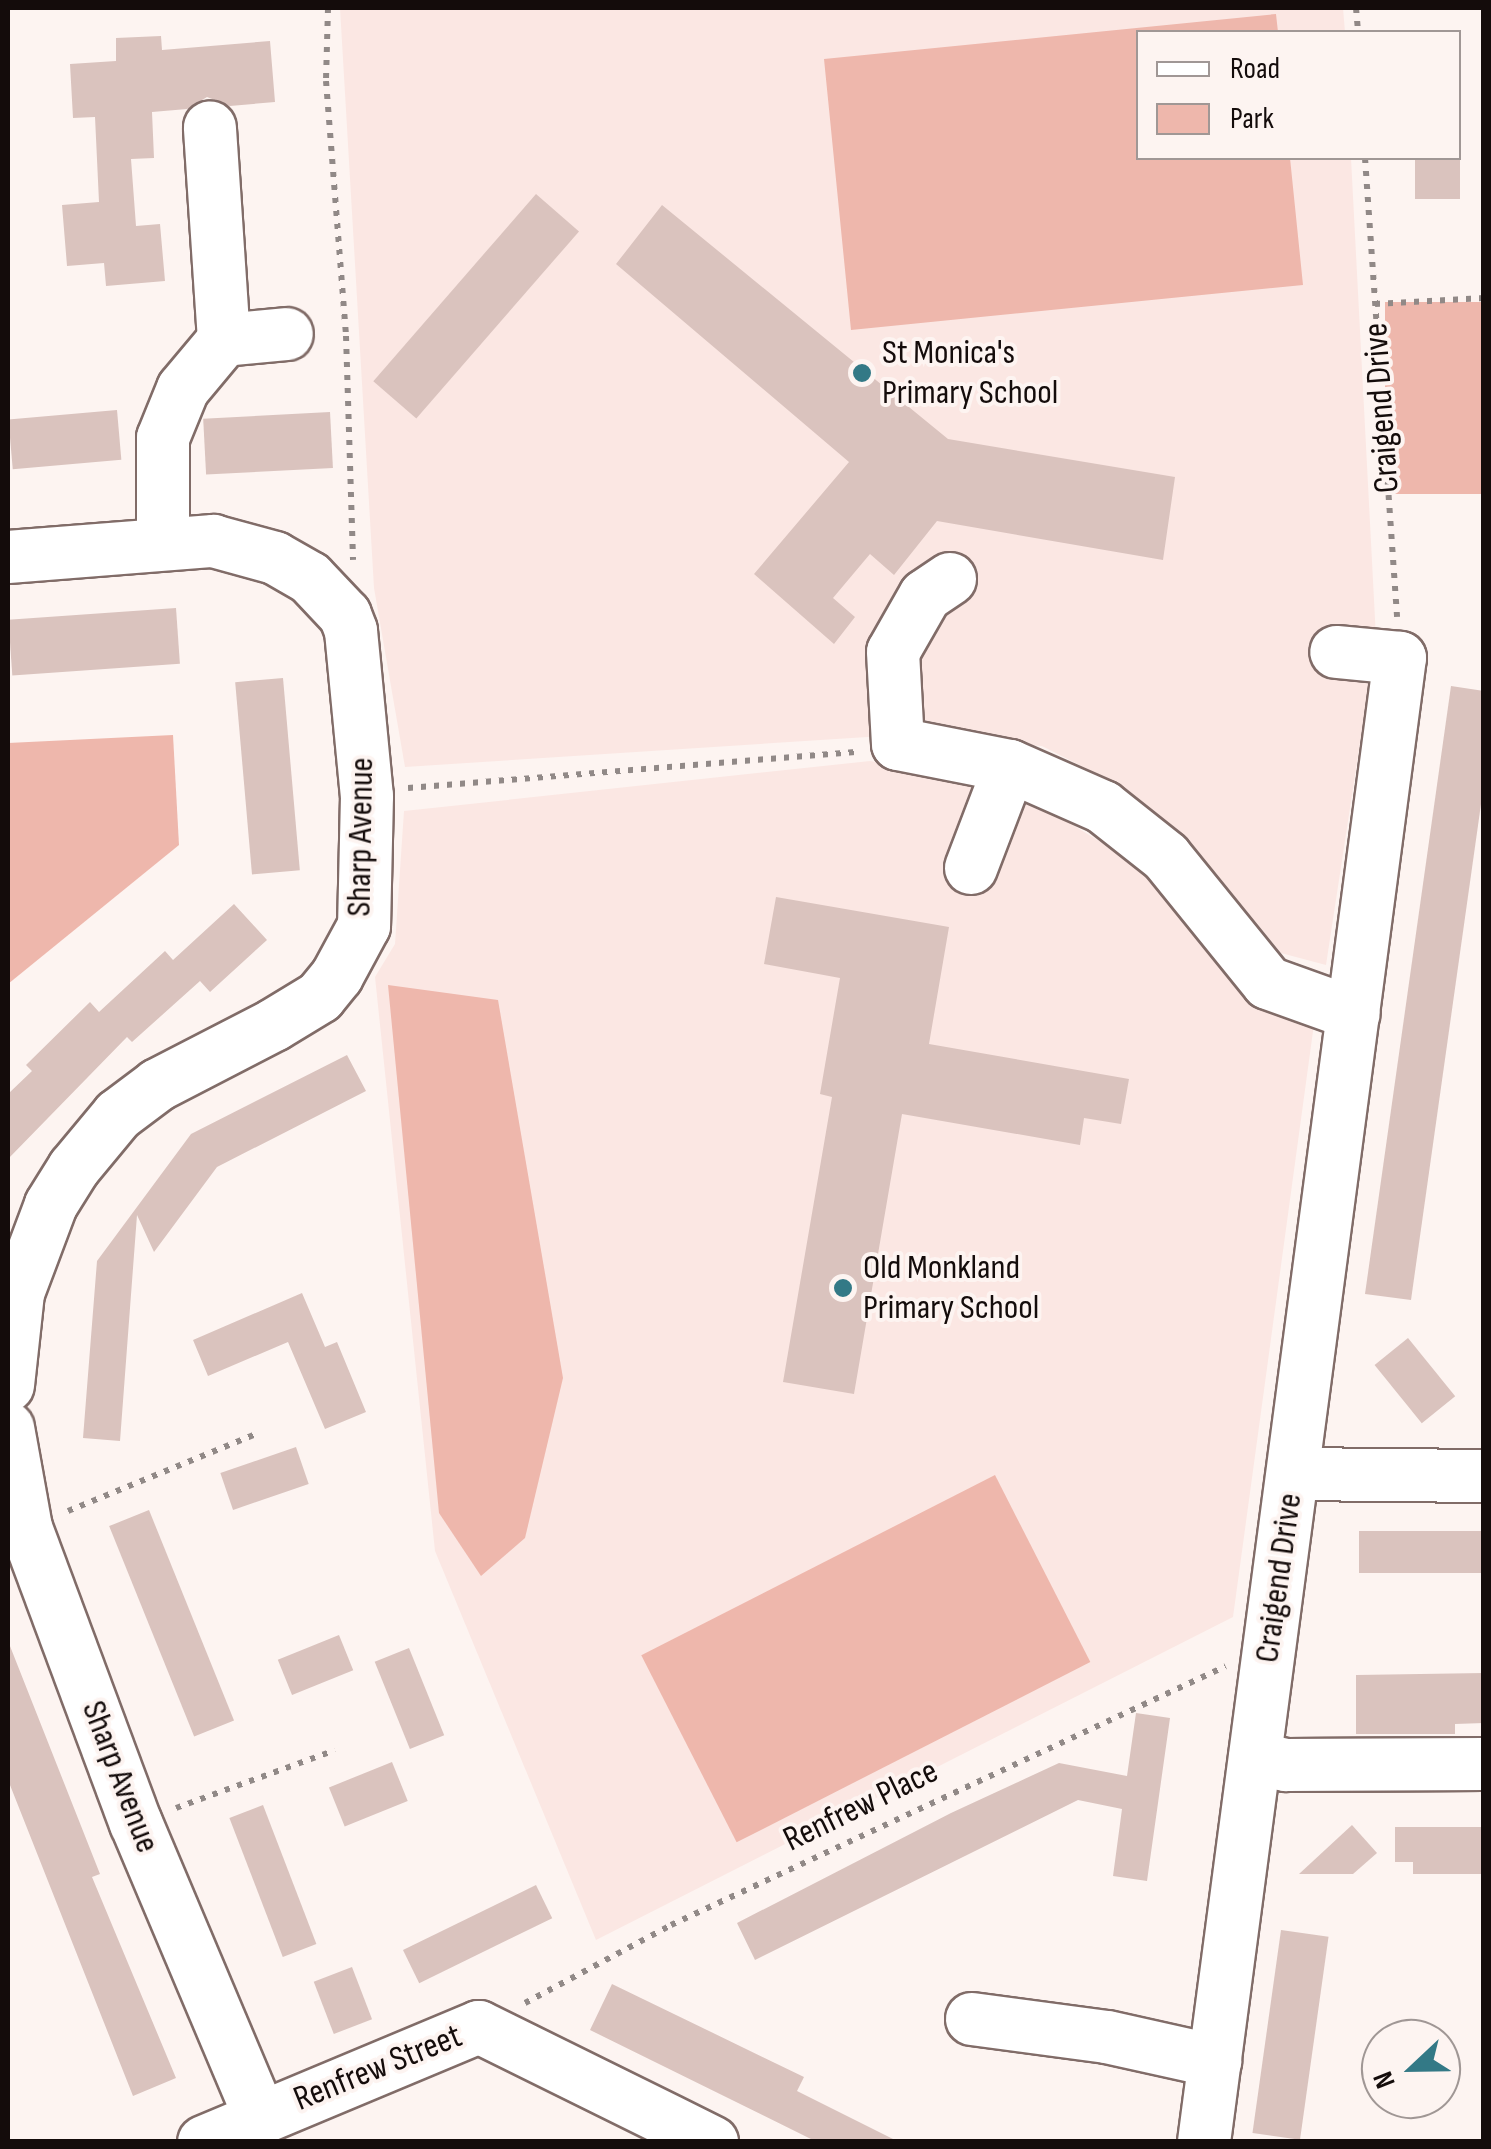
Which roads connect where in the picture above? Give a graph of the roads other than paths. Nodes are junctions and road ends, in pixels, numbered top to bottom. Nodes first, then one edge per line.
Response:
1 (210, 127) dead end
2 (287, 334) dead end
3 (224, 340) junction
4 (163, 542) junction
5 (8, 557) edge
6 (950, 580) dead end
7 (1336, 652) dead end
8 (1010, 766) junction
9 (971, 868) dead end
10 (1354, 1014) junction
11 (8, 1386) edge
12 (8, 1428) edge
13 (1293, 1474) junction
14 (1484, 1476) edge
15 (1255, 1758) junction
16 (1484, 1764) edge
17 (972, 2018) dead end
18 (1215, 2062) junction
19 (260, 2117) junction
20 (204, 2142) edge
21 (712, 2142) edge
22 (1204, 2142) edge

1 - 3 street
2 - 3 street
3 - 4 street
4 - 5 street
4 - 11 street, Sharp Avenue
6 - 8 street
7 - 10 street, Craigend Drive
8 - 9 street
8 - 10 street
10 - 13 street, Craigend Drive
12 - 19 street, Sharp Avenue
13 - 14 street
13 - 15 street, Craigend Drive
15 - 16 street
15 - 18 street, Craigend Drive
17 - 18 street
18 - 22 street, Craigend Drive
19 - 20 street, Renfrew Street
19 - 21 street, Renfrew Street

